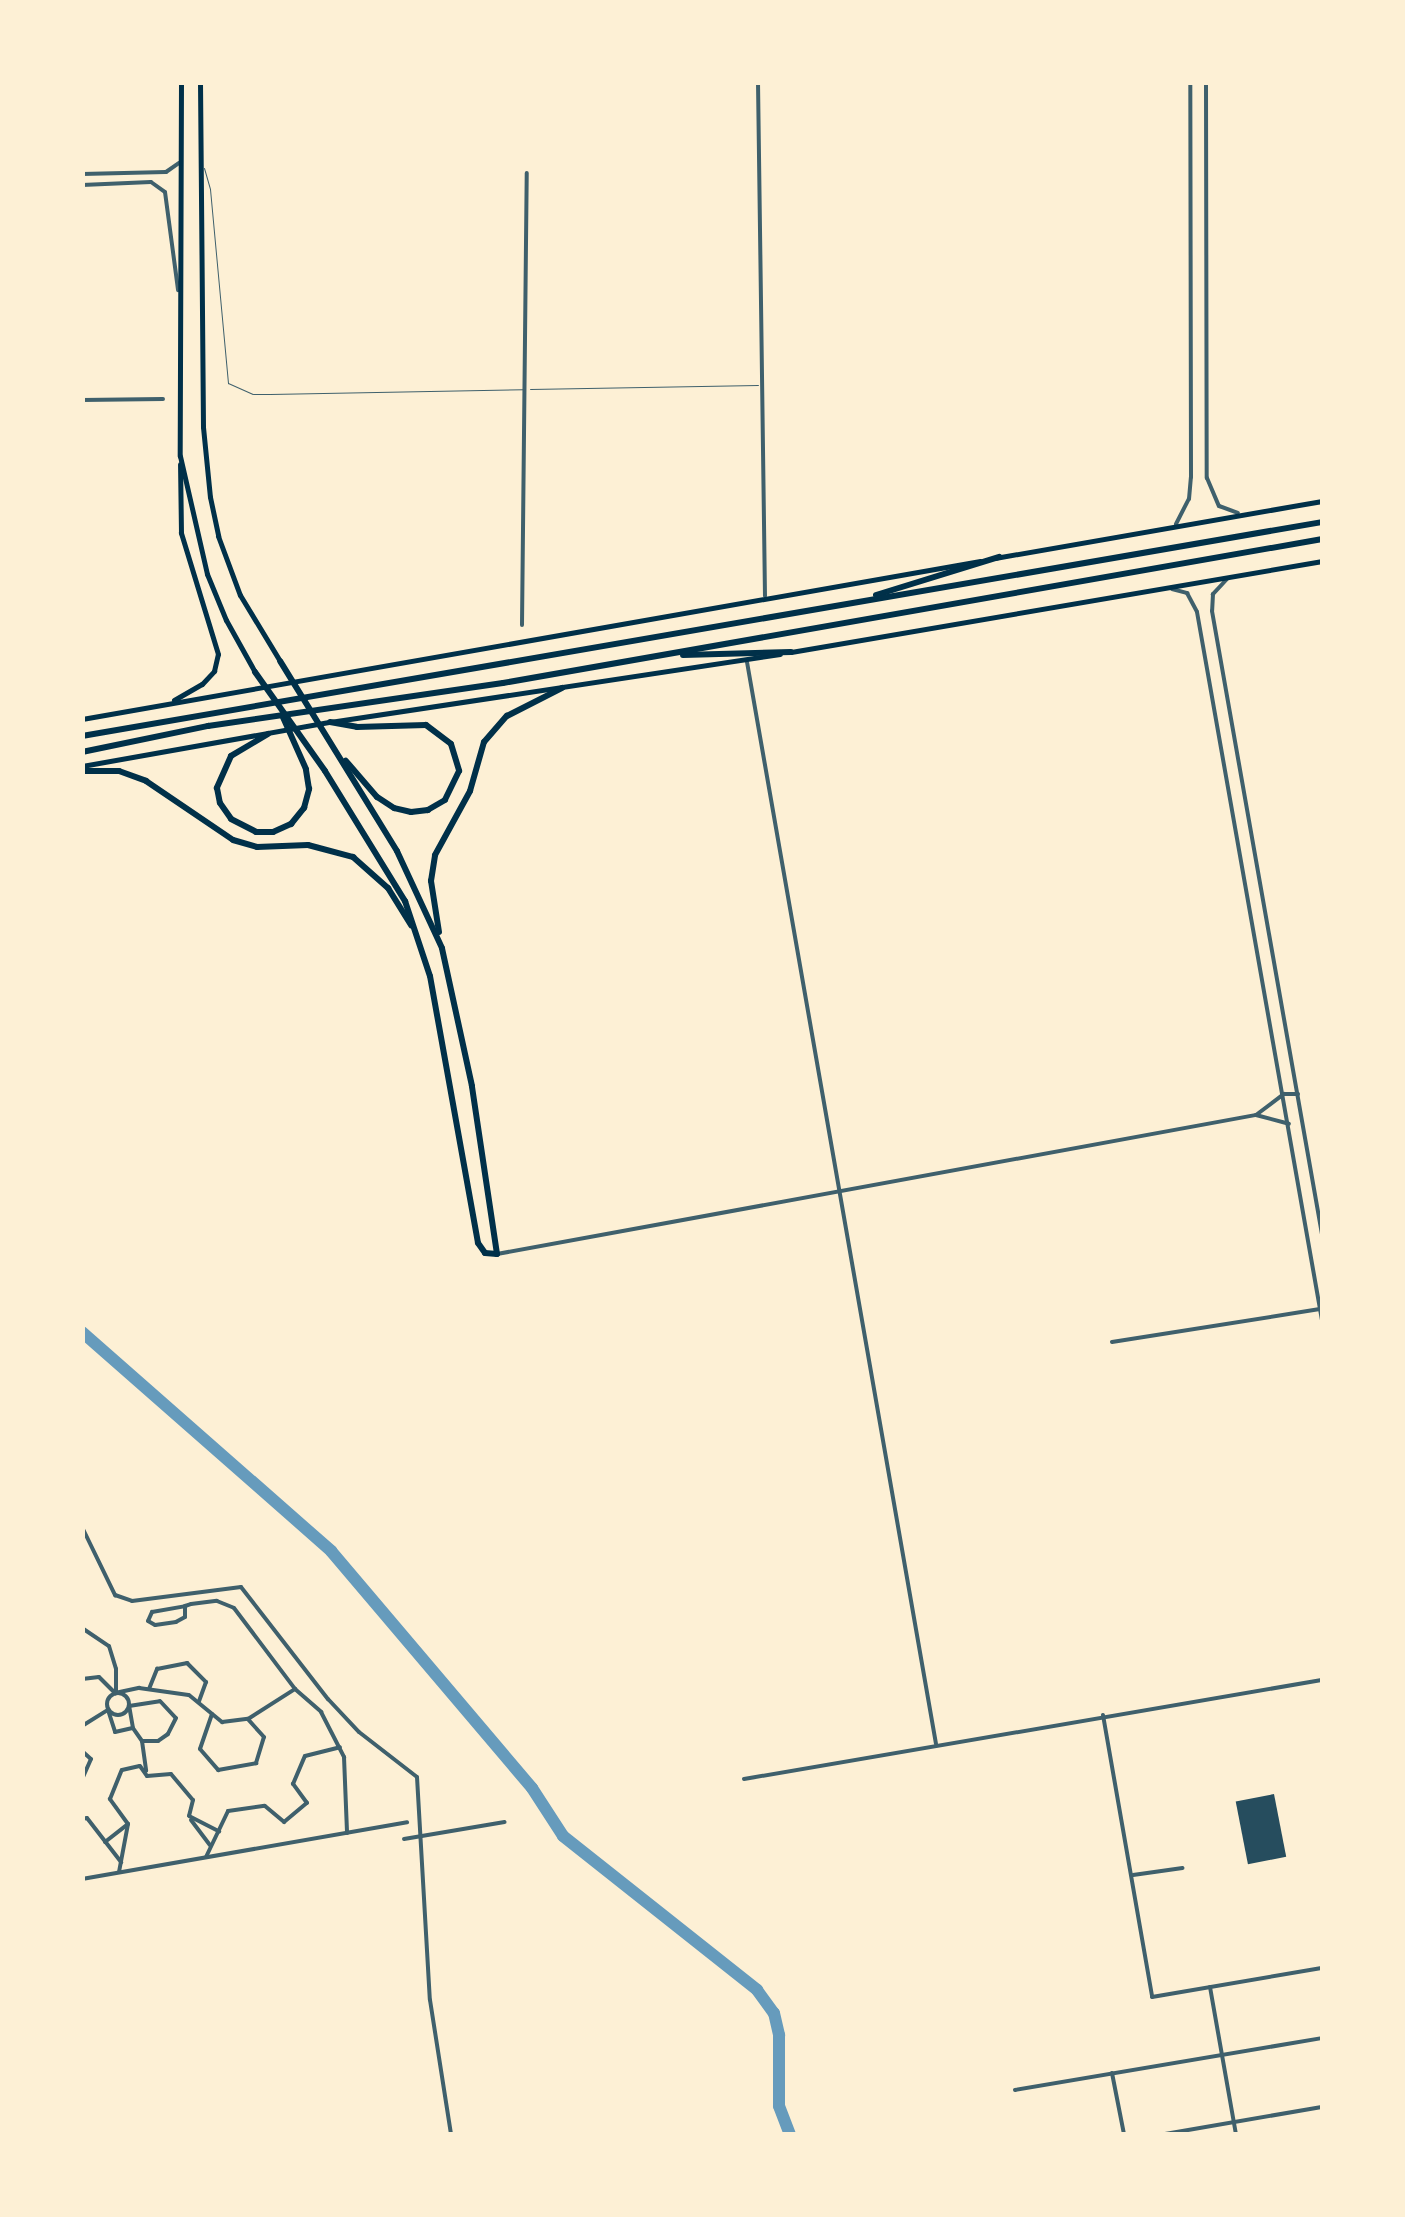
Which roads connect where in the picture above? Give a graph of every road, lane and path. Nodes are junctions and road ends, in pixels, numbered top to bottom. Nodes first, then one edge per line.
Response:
1 (182, 82) edge
2 (200, 82) edge
3 (758, 82) edge
4 (1190, 82) edge
5 (1206, 82) edge
6 (183, 154) junction
7 (200, 155) junction
8 (528, 173) dead end
9 (82, 174) edge
10 (82, 185) edge
11 (180, 298) junction
12 (761, 385) junction
13 (526, 390) junction
14 (82, 400) edge
15 (163, 400) dead end
16 (180, 456) junction
17 (1322, 501) edge
18 (1238, 513) junction
19 (1322, 522) edge
20 (1176, 524) junction
21 (1322, 539) edge
22 (1000, 557) junction
23 (1322, 562) edge
24 (1236, 575) junction
25 (1167, 587) junction
26 (765, 596) junction
27 (842, 604) junction
28 (1212, 611) junction
29 (1197, 612) junction
30 (522, 626) dead end
31 (791, 652) junction
32 (652, 657) junction
33 (280, 661) joint
34 (747, 662) junction
35 (256, 672) joint
36 (562, 688) junction
37 (273, 696) junction
38 (165, 704) junction
39 (82, 718) edge
40 (330, 722) junction
41 (268, 734) junction
42 (82, 736) edge
43 (332, 745) junction
44 (82, 752) edge
45 (82, 769) edge
46 (418, 937) junction
47 (442, 948) junction
48 (1284, 1094) junction
49 (1298, 1094) junction
50 (1256, 1115) junction
51 (1289, 1124) junction
52 (1322, 1166) edge
53 (1312, 1168) junction
54 (840, 1190) junction
55 (1322, 1234) edge
56 (498, 1254) junction
57 (1320, 1309) edge
58 (1322, 1320) edge
59 (1112, 1342) dead end
60 (82, 1527) edge
61 (185, 1606) junction
62 (82, 1628) edge
63 (82, 1680) edge
64 (1322, 1680) edge
65 (139, 1688) junction
66 (149, 1688) junction
67 (295, 1688) junction
68 (116, 1694) junction
69 (199, 1701) junction
70 (129, 1706) junction
71 (108, 1710) junction
72 (212, 1714) junction
73 (1103, 1715) junction
74 (248, 1718) junction
75 (83, 1725) edge
76 (133, 1728) junction
77 (142, 1741) junction
78 (936, 1744) junction
79 (340, 1747) junction
80 (82, 1751) edge
81 (147, 1776) junction
82 (82, 1779) edge
83 (744, 1779) dead end
84 (188, 1816) junction
85 (82, 1819) edge
86 (408, 1822) dead end
87 (505, 1822) dead end
88 (128, 1824) junction
89 (219, 1830) junction
90 (347, 1832) junction
91 (422, 1836) junction
92 (404, 1839) dead end
93 (105, 1842) junction
94 (211, 1847) junction
95 (206, 1858) junction
96 (121, 1862) junction
97 (1182, 1868) dead end
98 (119, 1873) junction
99 (1133, 1875) junction
100 (82, 1879) edge
101 (1322, 1968) edge
102 (1210, 1987) junction
103 (1322, 2038) edge
104 (1223, 2054) junction
105 (1112, 2073) junction
106 (1015, 2090) dead end
107 (1322, 2107) edge
108 (1234, 2122) junction
109 (451, 2134) edge
110 (1124, 2134) edge
111 (1164, 2134) edge
112 (1236, 2134) edge

1 - 6 main road
2 - 7 main road
3 - 12 street
4 - 20 street
5 - 18 street
6 - 9 street
6 - 11 main road
7 - 13 lane
7 - 33 main road
8 - 13 street
10 - 11 street
11 - 16 main road
12 - 13 lane
12 - 26 street
13 - 30 street
14 - 15 street
16 - 35 main road
16 - 38 main road
17 - 18 main road
18 - 20 main road
19 - 27 highway
20 - 22 main road
21 - 32 highway
22 - 26 main road
22 - 27 highway
23 - 24 main road
24 - 25 main road
24 - 28 street
25 - 29 street
25 - 31 main road
26 - 38 main road
27 - 42 highway
28 - 29 street
28 - 49 street
29 - 48 street
31 - 32 highway
31 - 34 main road
32 - 44 highway
33 - 43 highway
34 - 36 main road
34 - 54 street
35 - 37 highway
36 - 40 main road
36 - 47 highway
37 - 41 highway
37 - 46 highway
38 - 39 main road
40 - 41 main road
40 - 43 highway
41 - 45 main road
43 - 47 highway
45 - 46 highway
46 - 56 highway
47 - 56 highway
48 - 49 street
48 - 50 street
48 - 51 street
49 - 53 street
50 - 51 street
50 - 54 street
51 - 57 street
52 - 53 street
53 - 55 street
54 - 56 street
54 - 78 street
57 - 58 street
57 - 59 street
60 - 91 street
61 - 61 street
61 - 67 street
62 - 68 street
63 - 68 street
64 - 73 street
65 - 66 street
65 - 68 street
65 - 70 street
66 - 69 street
66 - 69 street
67 - 74 street
67 - 79 street
68 - 70 street
68 - 71 street
69 - 72 street
70 - 71 street
70 - 76 street
70 - 77 street
71 - 75 street
71 - 76 street
72 - 74 street
72 - 74 street
73 - 78 street
73 - 99 street
76 - 77 street
77 - 81 street
78 - 83 street
79 - 89 street
79 - 90 street
80 - 82 street
81 - 84 street
81 - 88 street
84 - 89 street
84 - 94 street
85 - 93 street
86 - 90 street
87 - 91 street
88 - 93 street
88 - 96 street
89 - 94 street
90 - 95 street
91 - 92 street
91 - 109 street
93 - 96 street
94 - 95 street
95 - 98 street
96 - 98 street
97 - 99 street
98 - 100 street
99 - 102 street
101 - 102 street
102 - 104 street
103 - 104 street
104 - 105 street
104 - 108 street
105 - 106 street
105 - 110 street
107 - 108 street
108 - 111 street
108 - 112 street

